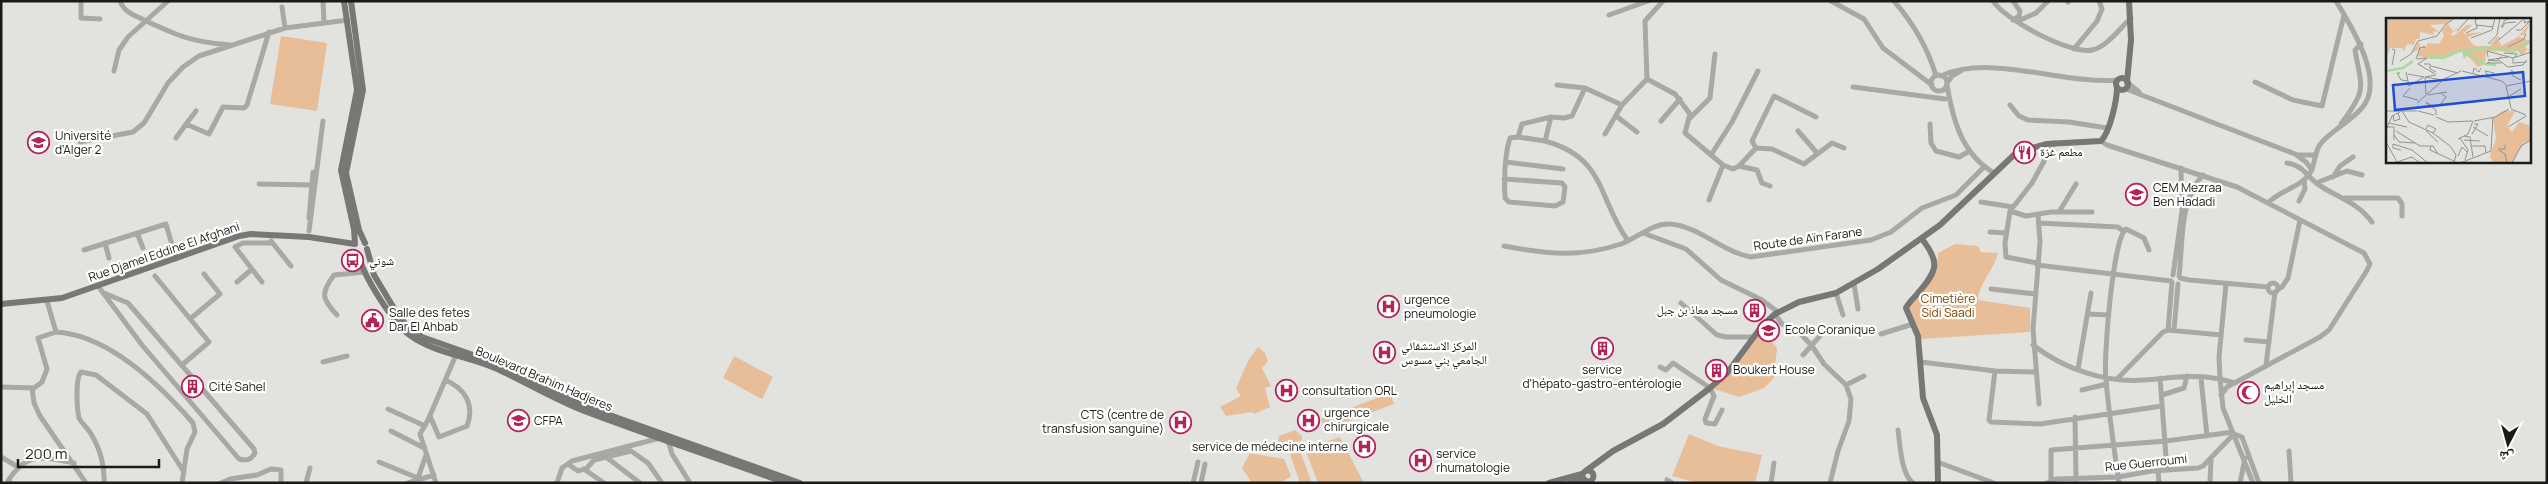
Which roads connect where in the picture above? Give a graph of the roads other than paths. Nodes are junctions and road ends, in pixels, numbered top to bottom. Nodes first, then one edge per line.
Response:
1 (81, 1) edge
2 (120, 1) edge
3 (168, 1) edge
4 (323, 1) edge
5 (344, 1) edge
6 (351, 1) edge
7 (1648, 1) edge
8 (1663, 1) edge
9 (1831, 1) edge
10 (1894, 1) edge
11 (1992, 1) edge
12 (2013, 1) edge
13 (2048, 1) edge
14 (2099, 1) edge
15 (2129, 1) edge
16 (2336, 1) edge
17 (282, 7) dead end
18 (2344, 14) junction
19 (1609, 15) dead end
20 (2131, 18) junction
21 (100, 19) dead end
22 (351, 20) junction
23 (147, 21) junction
24 (2016, 21) junction
25 (324, 23) junction
26 (285, 28) junction
27 (269, 32) junction
28 (2360, 44) junction
29 (234, 45) junction
30 (2074, 49) junction
31 (1715, 54) dead end
32 (2130, 57) junction
33 (1969, 67) junction
34 (114, 71) dead end
35 (1758, 71) dead end
36 (1940, 76) junction
37 (1647, 79) junction
38 (2256, 82) dead end
39 (2117, 83) junction
40 (1947, 84) junction
41 (1557, 85) dead end
42 (1932, 85) junction
43 (1853, 86) dead end
44 (2126, 86) junction
45 (1585, 88) junction
46 (1937, 90) junction
47 (360, 93) junction
48 (1945, 98) junction
49 (1680, 99) junction
50 (2116, 100) junction
51 (1622, 105) junction
52 (1951, 105) junction
53 (2010, 106) dead end
54 (196, 111) dead end
55 (1616, 116) junction
56 (1551, 117) junction
57 (1816, 117) dead end
58 (1689, 120) junction
59 (323, 121) dead end
60 (1661, 121) dead end
61 (186, 124) junction
62 (1930, 124) dead end
63 (2107, 128) junction
64 (1798, 131) dead end
65 (1637, 132) dead end
66 (2334, 132) junction
67 (1605, 134) dead end
68 (1518, 137) junction
69 (176, 138) dead end
70 (1545, 141) junction
71 (2101, 141) junction
72 (80, 142) dead end
73 (2054, 143) junction
74 (1756, 148) junction
75 (1844, 148) dead end
76 (318, 152) junction
77 (1968, 152) junction
78 (1817, 153) junction
79 (2295, 154) junction
80 (1711, 155) junction
81 (2316, 155) junction
82 (2353, 157) dead end
83 (1506, 162) junction
84 (2287, 163) dead end
85 (1724, 165) junction
86 (1739, 166) junction
87 (1984, 167) junction
88 (2181, 168) junction
89 (1563, 169) dead end
90 (2312, 170) junction
91 (1994, 173) junction
92 (2203, 175) junction
93 (2362, 175) dead end
94 (2309, 176) junction
95 (2333, 177) junction
96 (1504, 178) junction
97 (2304, 180) junction
98 (2316, 183) junction
99 (259, 184) dead end
100 (2076, 184) dead end
101 (312, 185) junction
102 (1770, 186) dead end
103 (2343, 198) junction
104 (1709, 200) dead end
105 (2299, 201) dead end
106 (1982, 202) dead end
107 (2268, 203) junction
108 (2012, 209) junction
109 (2059, 212) junction
110 (2092, 212) dead end
111 (2038, 215) junction
112 (2402, 216) dead end
113 (2300, 220) junction
114 (2372, 222) dead end
115 (2039, 223) junction
116 (2123, 231) junction
117 (1990, 232) dead end
118 (137, 233) junction
119 (1643, 233) junction
120 (2006, 233) junction
121 (309, 234) junction
122 (271, 235) junction
123 (1922, 239) junction
124 (1628, 241) junction
125 (105, 244) junction
126 (271, 244) junction
127 (366, 246) junction
128 (1504, 246) dead end
129 (143, 248) dead end
130 (356, 249) junction
131 (84, 250) dead end
132 (2149, 250) dead end
133 (109, 258) dead end
134 (176, 258) junction
135 (2037, 264) junction
136 (291, 266) dead end
137 (252, 269) junction
138 (366, 272) junction
139 (2113, 273) junction
140 (204, 274) dead end
141 (155, 276) dead end
142 (2175, 279) junction
143 (237, 282) dead end
144 (262, 282) dead end
145 (376, 283) junction
146 (1854, 284) junction
147 (2226, 284) junction
148 (98, 286) junction
149 (2268, 288) junction
150 (1991, 289) dead end
151 (2276, 291) junction
152 (104, 293) junction
153 (1836, 293) junction
154 (2090, 293) dead end
155 (2035, 294) junction
156 (47, 301) junction
157 (1, 304) edge
158 (1681, 304) dead end
159 (1858, 309) dead end
160 (1777, 313) junction
161 (2088, 314) junction
162 (337, 315) dead end
163 (1843, 315) dead end
164 (2110, 315) junction
165 (190, 319) junction
166 (1913, 324) junction
167 (2171, 330) junction
168 (56, 332) junction
169 (1882, 334) dead end
170 (2221, 335) junction
171 (1820, 336) dead end
172 (1754, 337) junction
173 (2246, 340) dead end
174 (2269, 342) junction
175 (2033, 345) junction
176 (1812, 346) junction
177 (456, 355) junction
178 (1803, 355) dead end
179 (347, 356) dead end
180 (324, 362) dead end
181 (1921, 362) junction
182 (182, 364) junction
183 (2266, 365) junction
184 (1660, 367) dead end
185 (2078, 369) junction
186 (1995, 371) junction
187 (2035, 372) junction
188 (1864, 376) dead end
189 (2187, 376) junction
190 (2160, 378) junction
191 (2201, 378) junction
192 (445, 380) junction
193 (2117, 380) junction
194 (2220, 380) junction
195 (2106, 382) junction
196 (2235, 383) junction
197 (1846, 386) junction
198 (1, 387) edge
199 (32, 388) junction
200 (1710, 388) junction
201 (2082, 390) dead end
202 (2221, 394) junction
203 (2162, 395) junction
204 (2039, 404) dead end
205 (2162, 406) junction
206 (388, 409) dead end
207 (1722, 410) dead end
208 (2110, 414) junction
209 (430, 416) junction
210 (2075, 417) junction
211 (424, 426) junction
212 (1898, 430) dead end
213 (390, 431) dead end
214 (2234, 433) junction
215 (2207, 436) junction
216 (664, 439) junction
217 (2166, 441) junction
218 (2115, 446) junction
219 (424, 448) junction
220 (2076, 448) junction
221 (2289, 451) dead end
222 (426, 455) junction
223 (1, 456) edge
224 (606, 457) junction
225 (2211, 458) junction
226 (2245, 458) junction
227 (379, 462) dead end
228 (1198, 462) dead end
229 (74, 463) junction
230 (1774, 463) dead end
231 (568, 464) junction
232 (1206, 464) dead end
233 (1940, 464) junction
234 (18, 467) junction
235 (310, 468) dead end
236 (584, 469) junction
237 (2158, 470) junction
238 (2167, 470) junction
239 (184, 472) junction
240 (434, 475) junction
241 (418, 478) junction
242 (1589, 478) edge
243 (2076, 480) junction
244 (2118, 480) edge
245 (1994, 482) edge
246 (2049, 482) edge
247 (12, 483) edge
248 (86, 483) edge
249 (104, 483) edge
250 (182, 483) edge
251 (221, 483) edge
252 (281, 483) edge
253 (306, 483) edge
254 (408, 483) edge
255 (436, 483) edge
256 (557, 483) edge
257 (604, 483) edge
258 (640, 483) edge
259 (662, 483) edge
260 (690, 483) edge
261 (786, 483) edge
262 (800, 483) edge
263 (1193, 483) edge
264 (1200, 483) edge
265 (1549, 483) edge
266 (1570, 483) edge
267 (1771, 483) edge
268 (1830, 483) edge
269 (1913, 483) edge
270 (1938, 483) edge
271 (2159, 483) edge
272 (2210, 483) edge
273 (2240, 483) edge
274 (2253, 483) edge
275 (2259, 483) edge
276 (2291, 483) edge

1 - 21 street
2 - 23 street
3 - 23 street
4 - 25 street
5 - 22 main road
6 - 22 main road
7 - 19 street
8 - 37 street
9 - 42 street
10 - 36 street
11 - 24 street
12 - 24 street
13 - 24 street
14 - 30 street
15 - 20 main road
16 - 18 street
17 - 26 street
18 - 28 street
18 - 38 street
20 - 30 street
20 - 32 main road
22 - 25 street
22 - 47 main road
23 - 29 street
23 - 34 street
24 - 30 street
25 - 26 street
26 - 27 street
27 - 29 street
27 - 61 street
28 - 66 street
28 - 66 street
29 - 72 street
31 - 58 street
32 - 39 main road
32 - 44 main road
33 - 36 street
33 - 39 street
33 - 40 street
35 - 80 street
36 - 40 street
36 - 42 street
37 - 49 street
37 - 51 street
39 - 44 main road
39 - 44 main road
39 - 50 main road
40 - 46 street
40 - 52 street
41 - 45 street
42 - 46 street
43 - 48 street
44 - 50 main road
44 - 79 street
45 - 51 street
45 - 56 street
46 - 48 street
47 - 127 main road
47 - 130 main road
48 - 52 street
49 - 58 street
49 - 60 street
50 - 63 main road
51 - 55 street
52 - 77 street
53 - 63 street
54 - 61 street
55 - 65 street
55 - 67 street
56 - 68 street
56 - 70 street
57 - 74 street
58 - 80 street
59 - 76 street
61 - 69 street
62 - 77 street
63 - 71 main road
64 - 78 street
66 - 81 street
68 - 70 street
68 - 83 street
70 - 124 street
71 - 73 main road
71 - 88 street
73 - 91 main road
73 - 108 street
74 - 78 street
74 - 86 street
75 - 78 street
76 - 101 street
76 - 121 street
77 - 87 street
79 - 81 street
79 - 90 street
80 - 85 street
81 - 90 street
82 - 95 street
83 - 89 street
83 - 96 street
84 - 94 street
85 - 86 street
85 - 104 street
86 - 102 street
87 - 91 street
87 - 119 street, Route de Aïn Farane
88 - 92 street
88 - 142 street
90 - 94 street
91 - 123 main road
92 - 107 street
92 - 142 street
93 - 95 street
94 - 97 street
94 - 98 street
95 - 98 street
96 - 96 street
97 - 105 street
97 - 107 street
98 - 103 street
99 - 101 street
100 - 109 street
101 - 121 street
103 - 112 street
103 - 114 street
106 - 108 street
107 - 113 street
108 - 111 street
108 - 120 street
109 - 110 street
109 - 111 street
111 - 115 street
113 - 151 street
113 - 183 street
115 - 116 street
115 - 135 street
116 - 132 street
116 - 139 street
117 - 120 street
118 - 125 street
118 - 129 street
118 - 134 street
119 - 124 street, Route de Aïn Farane
119 - 160 street
120 - 135 street
121 - 122 main road, Rue Djamel Eddine El Afghani
121 - 130 main road, Rue Djamel Eddine El Afghani
122 - 126 street
122 - 134 main road, Rue Djamel Eddine El Afghani
123 - 146 main road
123 - 166 main road
124 - 128 street, Route de Aïn Farane
125 - 131 street
125 - 133 street
126 - 136 street
126 - 137 street
127 - 130 main road, Rue Djamel Eddine El Afghani
127 - 130 main road
127 - 145 main road
130 - 138 main road
134 - 148 main road, Rue Djamel Eddine El Afghani
135 - 139 street
135 - 155 street
137 - 143 street
137 - 144 street
138 - 145 main road
138 - 162 street
139 - 142 street
139 - 164 street
140 - 165 street
141 - 165 street
142 - 147 street
142 - 167 street
145 - 177 main road, Boulevard Brahim Hadjeres
145 - 216 main road
146 - 153 main road
146 - 159 street
147 - 149 street
147 - 170 street
148 - 152 street
148 - 156 main road, Rue Djamel Eddine El Afghani
149 - 151 street
149 - 151 street
150 - 155 street
151 - 174 street
152 - 182 street
152 - 182 street
153 - 160 main road
153 - 163 street
154 - 161 street
155 - 175 street
156 - 157 main road, Rue Djamel Eddine El Afghani
156 - 168 street
158 - 172 street
160 - 172 main road
160 - 176 street
161 - 164 street
161 - 185 street
164 - 195 street
165 - 182 street
166 - 169 street
166 - 181 main road
167 - 170 street
167 - 193 street
168 - 199 street
168 - 239 street
170 - 194 street
171 - 176 street
172 - 200 main road
173 - 174 street
174 - 183 street
175 - 185 street
175 - 187 street
176 - 178 street
176 - 197 street
177 - 192 street
177 - 216 main road, Boulevard Brahim Hadjeres
179 - 180 street
181 - 186 street
181 - 233 main road
183 - 196 street
184 - 200 street
185 - 195 street
186 - 187 street
186 - 210 street
187 - 204 street
188 - 197 street
189 - 190 street
189 - 191 street
189 - 203 street
190 - 193 street
190 - 203 street
191 - 194 street
191 - 215 street
192 - 209 street
192 - 209 street
193 - 195 street
194 - 196 street
194 - 202 street
195 - 201 street
195 - 208 street
196 - 202 street
197 - 268 street
198 - 199 street
199 - 229 street
200 - 207 street
200 - 242 main road
202 - 214 street
203 - 205 street
205 - 208 street
205 - 217 street
206 - 211 street
208 - 210 street
208 - 218 street
209 - 211 street
210 - 220 street
211 - 219 street
212 - 269 street
213 - 219 street
214 - 215 street
214 - 225 street, Rue Guerroumi
214 - 226 street
214 - 275 street
215 - 217 street
216 - 231 street
216 - 260 street
216 - 261 main road, Boulevard Brahim Hadjeres
216 - 262 main road
217 - 218 street
217 - 238 street
218 - 220 street
218 - 244 street
219 - 222 street
220 - 243 street
220 - 246 street
221 - 276 street
222 - 240 street
222 - 241 street
223 - 234 street
224 - 236 street
224 - 258 street
224 - 259 street
225 - 238 street, Rue Guerroumi
225 - 272 street
226 - 273 street
226 - 274 street
227 - 241 street
228 - 263 street
229 - 234 street
229 - 248 street
230 - 267 street
231 - 236 street
231 - 256 street
232 - 264 street
233 - 245 street
233 - 270 main road
234 - 247 street
235 - 253 street
236 - 257 street
237 - 238 street, Rue Guerroumi
237 - 244 street, Rue Guerroumi
237 - 271 street
239 - 249 street
239 - 250 street
240 - 241 street
240 - 255 street
241 - 254 street
242 - 265 main road
242 - 266 main road
243 - 244 street, Rue Guerroumi
243 - 246 street, Rue Guerroumi
251 - 252 street

